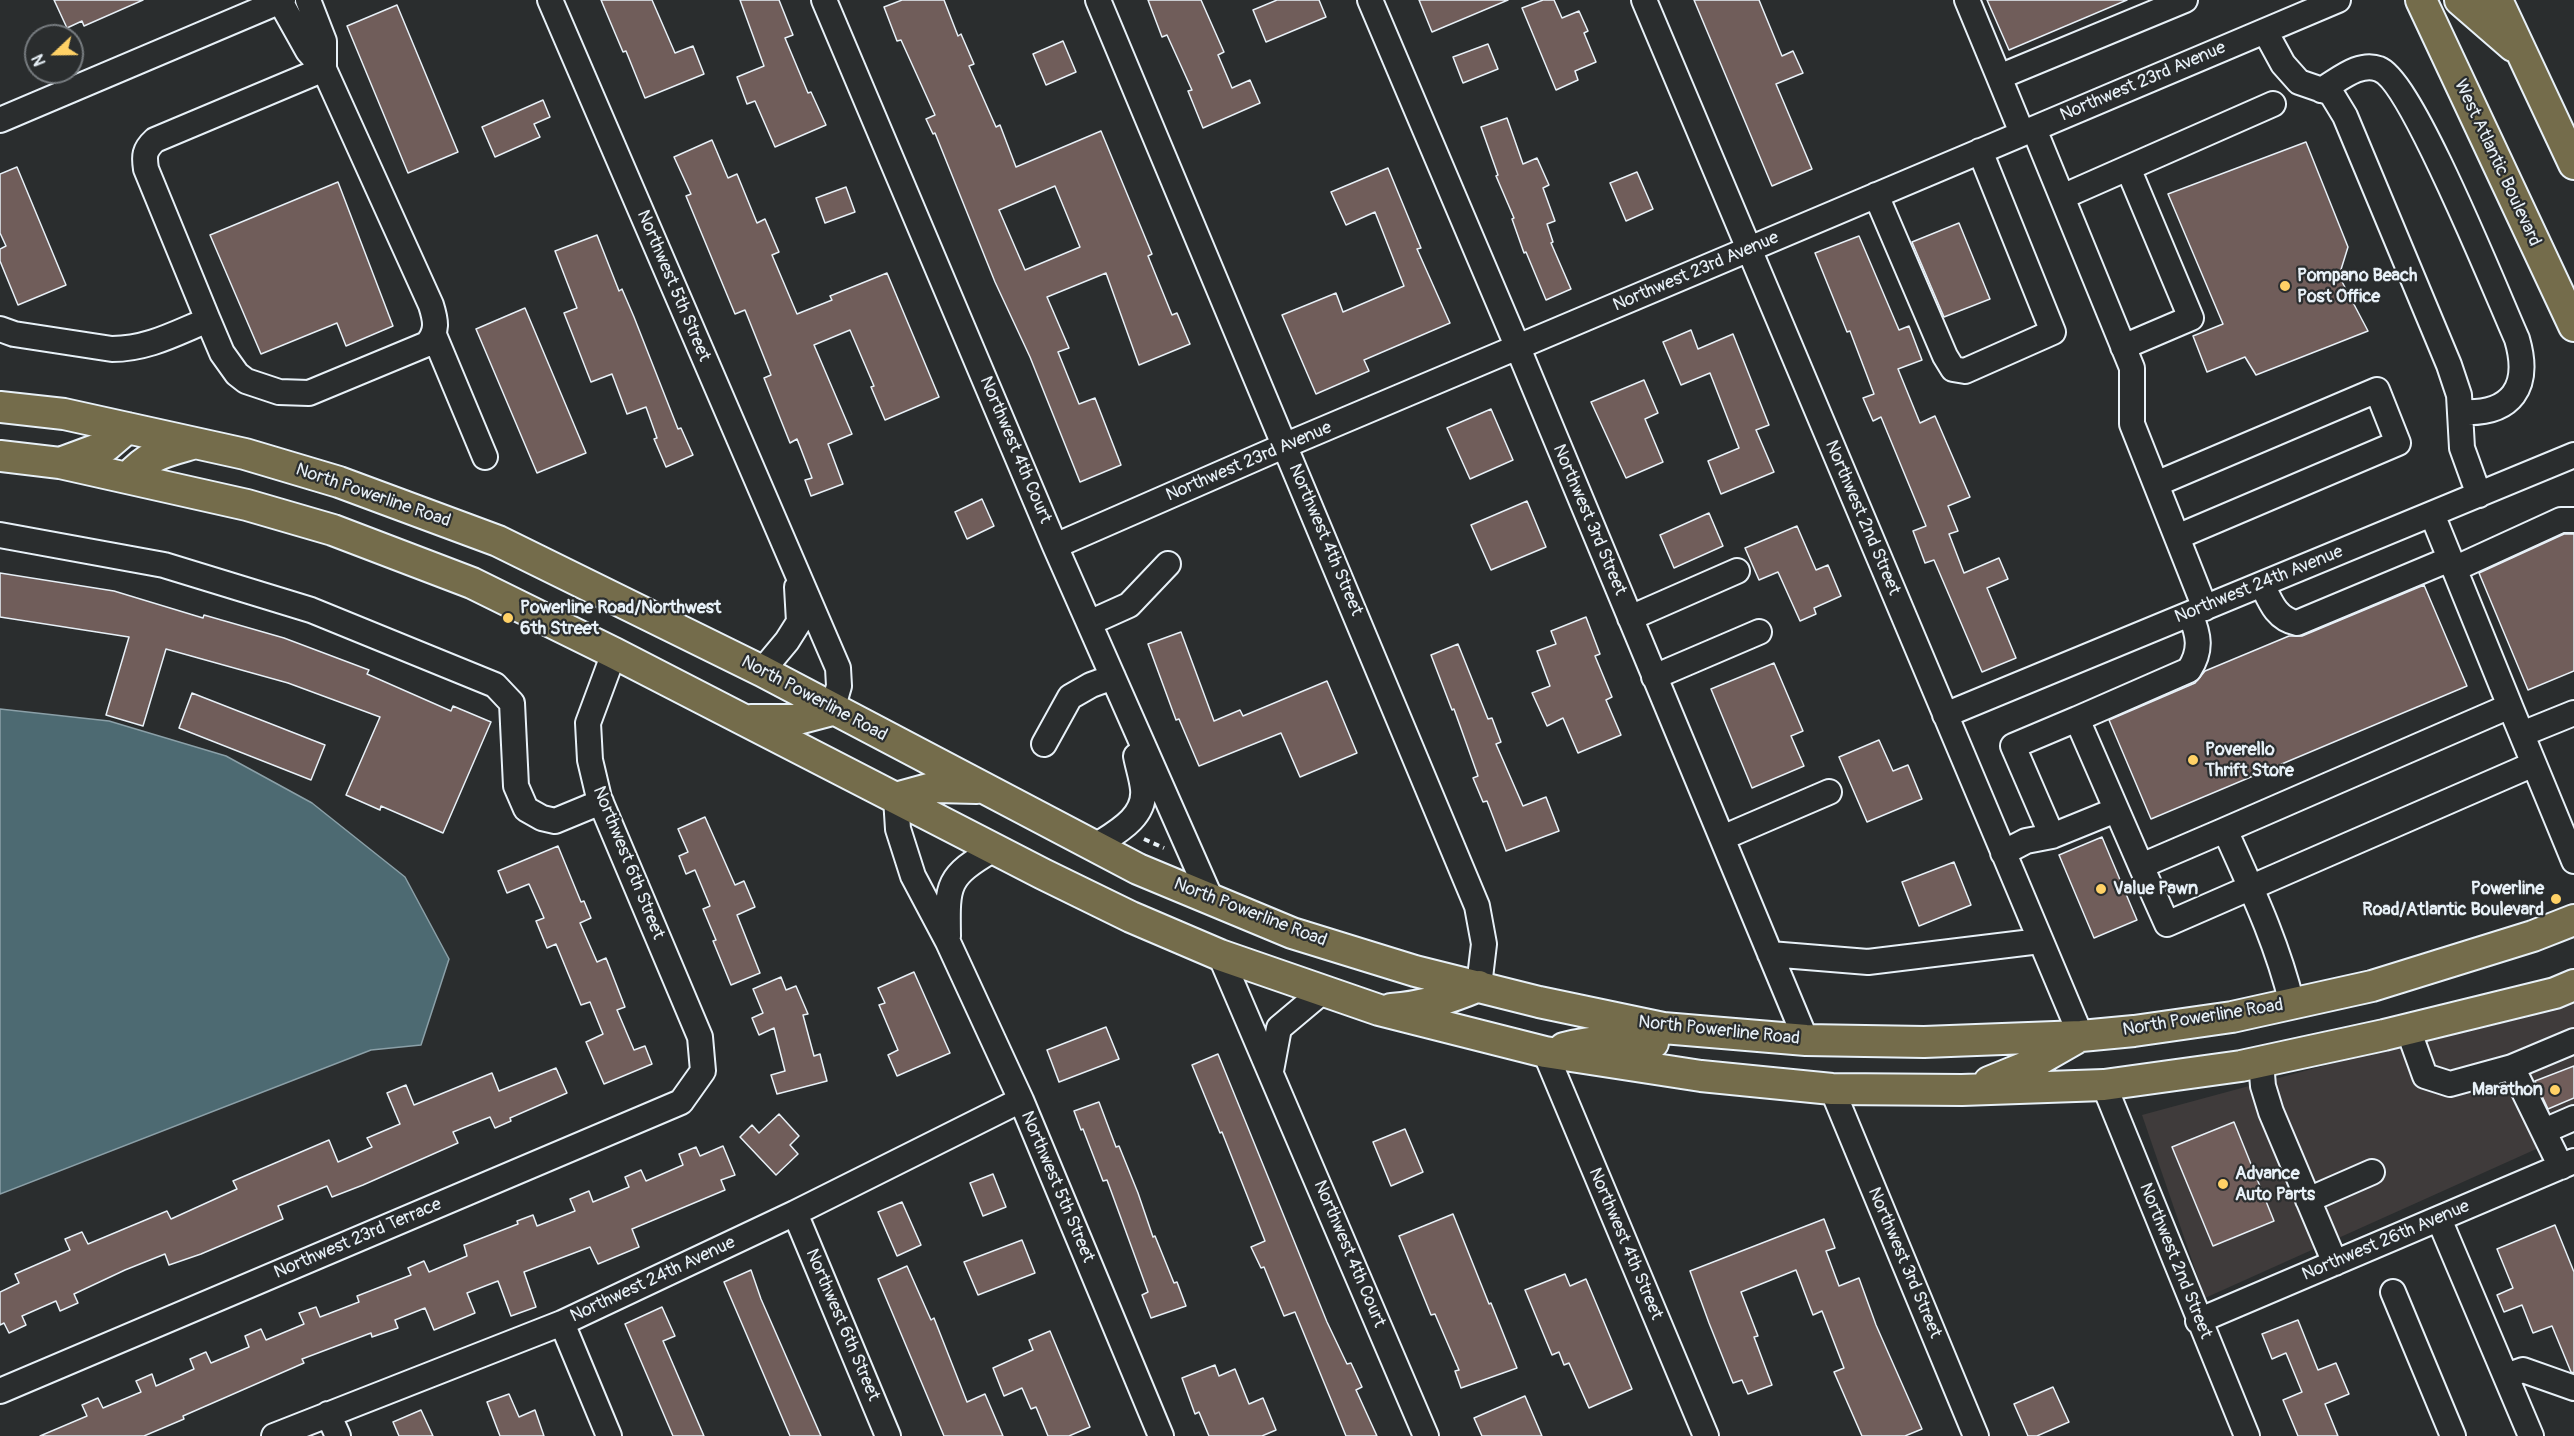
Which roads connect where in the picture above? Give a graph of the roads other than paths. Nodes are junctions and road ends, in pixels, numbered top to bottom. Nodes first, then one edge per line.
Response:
1 (308, 0) edge
2 (550, 0) edge
3 (824, 0) edge
4 (1098, 0) edge
5 (1370, 0) edge
6 (1644, 0) edge
7 (1967, 0) edge
8 (2186, 0) edge
9 (2338, 0) edge
10 (2421, 0) edge
11 (2460, 0) edge
12 (282, 1) edge
13 (2499, 1) edge
14 (2305, 6) edge
15 (2265, 31) junction
16 (2522, 54) junction
17 (324, 69) junction
18 (1999, 77) junction
19 (2321, 90) junction
20 (2273, 104) dead end
21 (0, 120) edge
22 (2028, 131) junction
23 (1980, 151) junction
24 (2574, 164) edge
25 (2128, 168) junction
26 (1876, 195) junction
27 (2062, 197) junction
28 (1750, 249) junction
29 (208, 320) junction
30 (2574, 326) edge
31 (0, 329) edge
32 (434, 335) junction
33 (2123, 347) junction
34 (1518, 348) junction
35 (0, 407) edge
36 (2461, 412) junction
37 (127, 428) junction
38 (195, 443) junction
39 (1286, 445) junction
40 (2574, 455) edge
41 (0, 456) edge
42 (485, 457) dead end
43 (60, 463) junction
44 (128, 478) junction
45 (2156, 483) junction
46 (2479, 495) junction
47 (2432, 514) junction
48 (2574, 520) edge
49 (0, 535) edge
50 (2177, 537) junction
51 (1055, 546) junction
52 (1168, 564) dead end
53 (2452, 564) junction
54 (1737, 571) dead end
55 (797, 572) junction
56 (2262, 584) junction
57 (2198, 611) junction
58 (1630, 618) junction
59 (1089, 623) junction
60 (1759, 632) dead end
61 (614, 652) junction
62 (762, 671) junction
63 (1113, 677) junction
64 (1654, 677) junction
65 (2510, 706) junction
66 (832, 710) junction
67 (1945, 715) junction
68 (745, 719) junction
69 (2077, 719) junction
70 (2571, 722) edge
71 (1135, 727) junction
72 (2522, 734) junction
73 (1044, 744) dead end
74 (2534, 764) junction
75 (983, 788) junction
76 (1829, 792) dead end
77 (896, 798) junction
78 (601, 802) junction
79 (2116, 810) junction
80 (2225, 830) junction
81 (2052, 836) junction
82 (1722, 838) junction
83 (1094, 847) junction
84 (994, 849) junction
85 (2003, 852) junction
86 (2574, 861) edge
87 (2141, 866) junction
88 (2251, 886) junction
89 (1211, 898) junction
90 (2574, 920) edge
91 (2040, 940) junction
92 (948, 942) junction
93 (1770, 954) junction
94 (1220, 955) junction
95 (2574, 985) edge
96 (1479, 986) junction
97 (1323, 991) junction
98 (2292, 1004) junction
99 (1379, 1010) junction
100 (2408, 1029) junction
101 (2080, 1036) junction
102 (1806, 1040) junction
103 (2574, 1041) edge
104 (1545, 1052) junction
105 (2261, 1062) junction
106 (2512, 1067) junction
107 (703, 1071) joint
108 (1271, 1071) junction
109 (2104, 1085) junction
110 (1832, 1089) junction
111 (1962, 1090) junction
112 (1021, 1100) junction
113 (2574, 1118) edge
114 (2544, 1131) junction
115 (2567, 1164) edge
116 (2372, 1172) dead end
117 (2308, 1200) junction
118 (795, 1214) junction
119 (2439, 1219) junction
120 (2335, 1263) junction
121 (2392, 1292) dead end
122 (2198, 1322) junction
123 (562, 1323) junction
124 (2505, 1376) junction
125 (2574, 1388) edge
126 (0, 1392) edge
127 (328, 1414) junction
128 (274, 1436) edge
129 (338, 1436) edge
130 (609, 1436) edge
131 (888, 1436) edge
132 (1161, 1436) edge
133 (1426, 1436) edge
134 (1706, 1436) edge
135 (1976, 1436) edge
136 (2247, 1436) edge
137 (2453, 1436) edge
138 (2530, 1436) edge

1 - 17 street
2 - 55 street, Northwest 5th Street
3 - 51 street, Northwest 4th Court
4 - 39 street, Northwest 4th Street
5 - 34 street, Northwest 3rd Street
6 - 28 street, Northwest 2nd Street
7 - 18 street
8 - 18 street
9 - 14 street, Northwest 23rd Avenue
10 - 30 main road, West Atlantic Boulevard
11 - 16 main road
12 - 17 street
12 - 21 street
13 - 16 main road
14 - 15 street, Northwest 23rd Avenue
15 - 19 street
15 - 22 street, Northwest 23rd Avenue
16 - 24 main road
17 - 29 street
17 - 32 street
18 - 22 street
19 - 36 street
19 - 36 street
20 - 25 street
22 - 23 street, Northwest 23rd Avenue
22 - 27 street
23 - 26 street, Northwest 23rd Avenue
23 - 26 street
25 - 27 street
25 - 33 street
26 - 28 street, Northwest 23rd Avenue
27 - 33 street
28 - 34 street, Northwest 23rd Avenue
28 - 67 street, Northwest 2nd Street
29 - 31 street
29 - 32 street
32 - 42 street
33 - 45 street
34 - 39 street, Northwest 23rd Avenue
34 - 58 street, Northwest 3rd Street
35 - 37 main road, North Powerline Road
36 - 46 street
37 - 38 main road, North Powerline Road
37 - 43 main road
38 - 44 main road
38 - 62 main road, North Powerline Road
39 - 51 street, Northwest 23rd Avenue
39 - 96 street, Northwest 4th Street
40 - 46 street, Northwest 24th Avenue
41 - 43 main road
43 - 44 main road
44 - 61 main road
45 - 50 street
45 - 50 street
46 - 47 street, Northwest 24th Avenue
47 - 53 street
47 - 56 street, Northwest 24th Avenue
48 - 53 street
49 - 78 street
50 - 57 street
51 - 59 street, Northwest 4th Court
52 - 59 street
53 - 56 street
53 - 65 street
54 - 58 street
55 - 62 street, Northwest 5th Street
55 - 66 street, Northwest 5th Street
56 - 57 street, Northwest 24th Avenue
57 - 67 street, Northwest 24th Avenue
57 - 69 street
58 - 64 street, Northwest 3rd Street
59 - 63 street, Northwest 4th Court
60 - 64 street
61 - 68 main road
61 - 78 street, Northwest 6th Street
62 - 66 main road, North Powerline Road
63 - 71 street, Northwest 4th Court
63 - 73 street
64 - 82 street, Northwest 3rd Street
65 - 72 street
65 - 80 street
66 - 68 main road
66 - 75 main road, North Powerline Road
67 - 85 street, Northwest 2nd Street
68 - 77 main road
69 - 79 street
69 - 81 street
70 - 72 street
71 - 83 street
71 - 89 street, Northwest 4th Court
72 - 74 street
74 - 86 street
74 - 88 street
75 - 77 main road
75 - 83 main road, North Powerline Road
76 - 82 street
77 - 84 main road
77 - 92 street, Northwest 5th Street
78 - 107 street, Northwest 6th Street
79 - 81 street
79 - 87 street
80 - 87 street
80 - 88 street
81 - 85 street
82 - 93 street, Northwest 3rd Street
83 - 89 main road, North Powerline Road
84 - 92 street, Northwest 5th Street
84 - 94 main road
85 - 91 street, Northwest 2nd Street
87 - 88 street
88 - 98 street
89 - 96 main road, North Powerline Road
90 - 98 main road, North Powerline Road
91 - 93 street
91 - 101 street, Northwest 2nd Street
92 - 112 street, Northwest 5th Street
93 - 102 street, Northwest 3rd Street
94 - 97 main road
94 - 108 street, Northwest 4th Court
95 - 100 main road
96 - 99 main road
96 - 102 main road, North Powerline Road
97 - 99 main road
97 - 108 street
98 - 101 main road, North Powerline Road
99 - 104 main road
100 - 105 main road
100 - 106 street
101 - 102 main road, North Powerline Road
101 - 111 main road
102 - 104 main road
103 - 106 street
104 - 110 main road
104 - 134 street, Northwest 4th Street
105 - 109 main road
105 - 117 street
106 - 114 street
107 - 126 street, Northwest 23rd Terrace
108 - 133 street, Northwest 4th Court
109 - 111 main road
109 - 122 street, Northwest 2nd Street
110 - 111 main road
110 - 135 street, Northwest 3rd Street
112 - 118 street, Northwest 24th Avenue
112 - 132 street, Northwest 5th Street
113 - 114 street
114 - 115 street
115 - 119 street, Northwest 26th Avenue
116 - 117 street
117 - 120 street
118 - 123 street, Northwest 24th Avenue
118 - 131 street, Northwest 6th Street
119 - 120 street, Northwest 26th Avenue
119 - 124 street
120 - 122 street, Northwest 26th Avenue
121 - 137 street
122 - 136 street, Northwest 2nd Street
123 - 127 street, Northwest 24th Avenue
123 - 130 street
124 - 125 street
124 - 138 street
127 - 128 street, Northwest 24th Avenue
127 - 129 street

